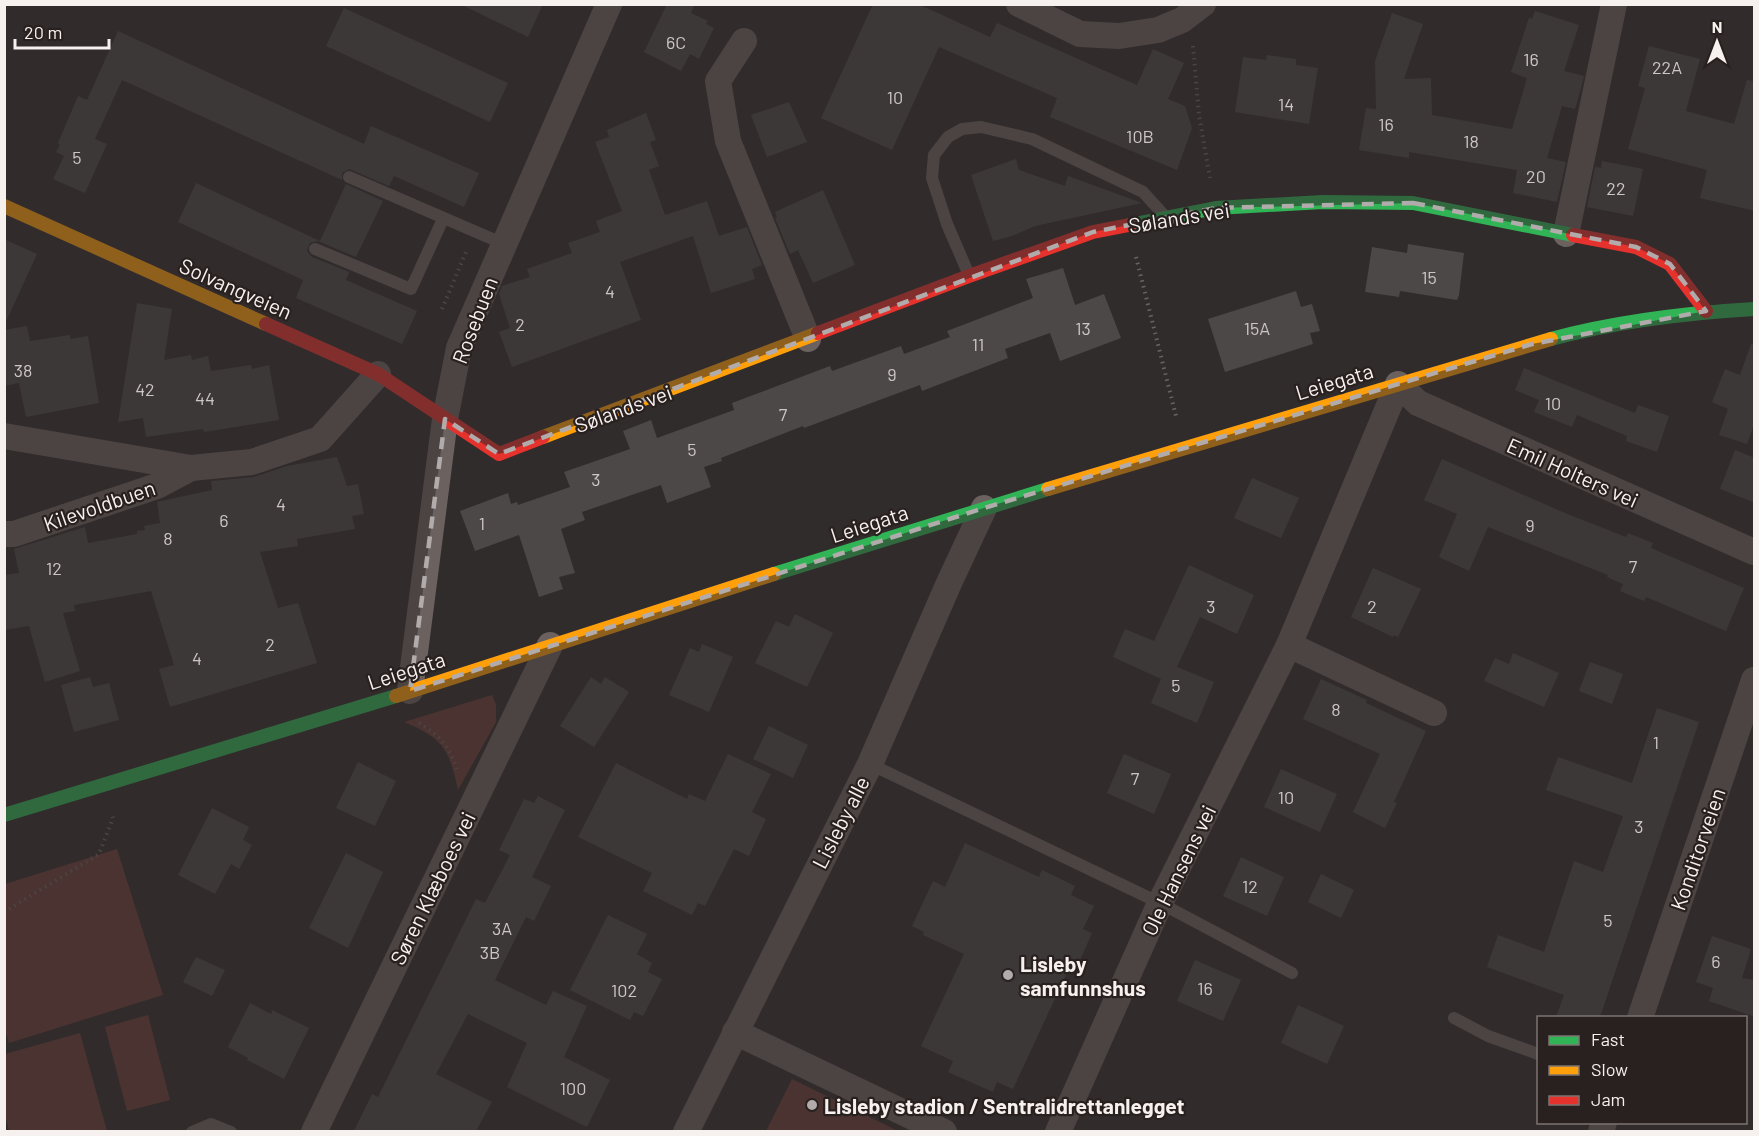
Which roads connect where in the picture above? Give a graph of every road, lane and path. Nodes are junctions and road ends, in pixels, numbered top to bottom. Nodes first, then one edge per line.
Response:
1 (609, 4) edge
2 (1019, 4) edge
3 (1203, 4) edge
4 (1614, 4) edge
5 (1182, 20) junction
6 (744, 41) dead end
7 (349, 177) dead end
8 (4, 206) edge
9 (1216, 208) junction
10 (1166, 217) junction
11 (443, 219) junction
12 (1129, 225) junction
13 (1566, 234) junction
14 (504, 244) junction
15 (315, 249) dead end
16 (969, 276) junction
17 (1755, 309) edge
18 (1706, 311) junction
19 (808, 339) junction
20 (378, 374) junction
21 (1398, 384) junction
22 (1176, 416) dead end
23 (445, 418) junction
24 (4, 436) edge
25 (191, 468) junction
26 (984, 508) junction
27 (4, 534) edge
28 (1755, 552) edge
29 (550, 645) junction
30 (1290, 645) junction
31 (1755, 680) edge
32 (410, 692) junction
33 (1434, 713) dead end
34 (410, 719) dead end
35 (870, 764) junction
36 (458, 771) dead end
37 (111, 810) dead end
38 (4, 815) edge
39 (1160, 903) junction
40 (4, 912) edge
41 (1292, 973) dead end
42 (1640, 1016) edge
43 (1454, 1018) dead end
44 (735, 1032) junction
45 (1537, 1053) edge
46 (192, 1131) edge
47 (231, 1131) edge
48 (314, 1131) edge
49 (686, 1131) edge
50 (944, 1131) edge
51 (1058, 1131) edge

1 - 14 street, Rosebuen
2 - 5 street
3 - 5 street
4 - 13 street
5 - 9 path
6 - 19 street
7 - 11 lane
8 - 20 street, Solvangveien
9 - 10 street, Sølands vei
9 - 13 street, Sølands vei
10 - 12 street, Sølands vei
10 - 16 lane
11 - 14 lane
11 - 15 lane
12 - 16 street, Sølands vei
12 - 22 path
13 - 18 street, Sølands vei
14 - 23 street, Rosebuen
16 - 19 street, Sølands vei
17 - 18 street, Leiegata
18 - 21 street, Leiegata
19 - 23 street, Sølands vei
20 - 23 street, Solvangveien
20 - 25 street, Kilevoldbuen
21 - 26 street, Leiegata
21 - 28 street, Emil Holters vei
21 - 30 street, Ole Hansens vei
23 - 32 street, Rosebuen
24 - 25 street, Kilevoldbuen
25 - 27 street, Kilevoldbuen
26 - 29 street, Leiegata
26 - 35 street, Lisleby alle
29 - 32 street, Leiegata
29 - 48 street, Søren Klæboes vei
30 - 33 street
30 - 39 street, Ole Hansens vei
31 - 42 street, Konditorveien
32 - 38 street, Leiegata
34 - 36 path
35 - 39 lane
35 - 44 street, Lisleby alle
37 - 40 path
39 - 41 lane
39 - 51 street, Ole Hansens vei
43 - 45 lane
44 - 49 street, Lisleby alle
44 - 50 street
46 - 47 lane

